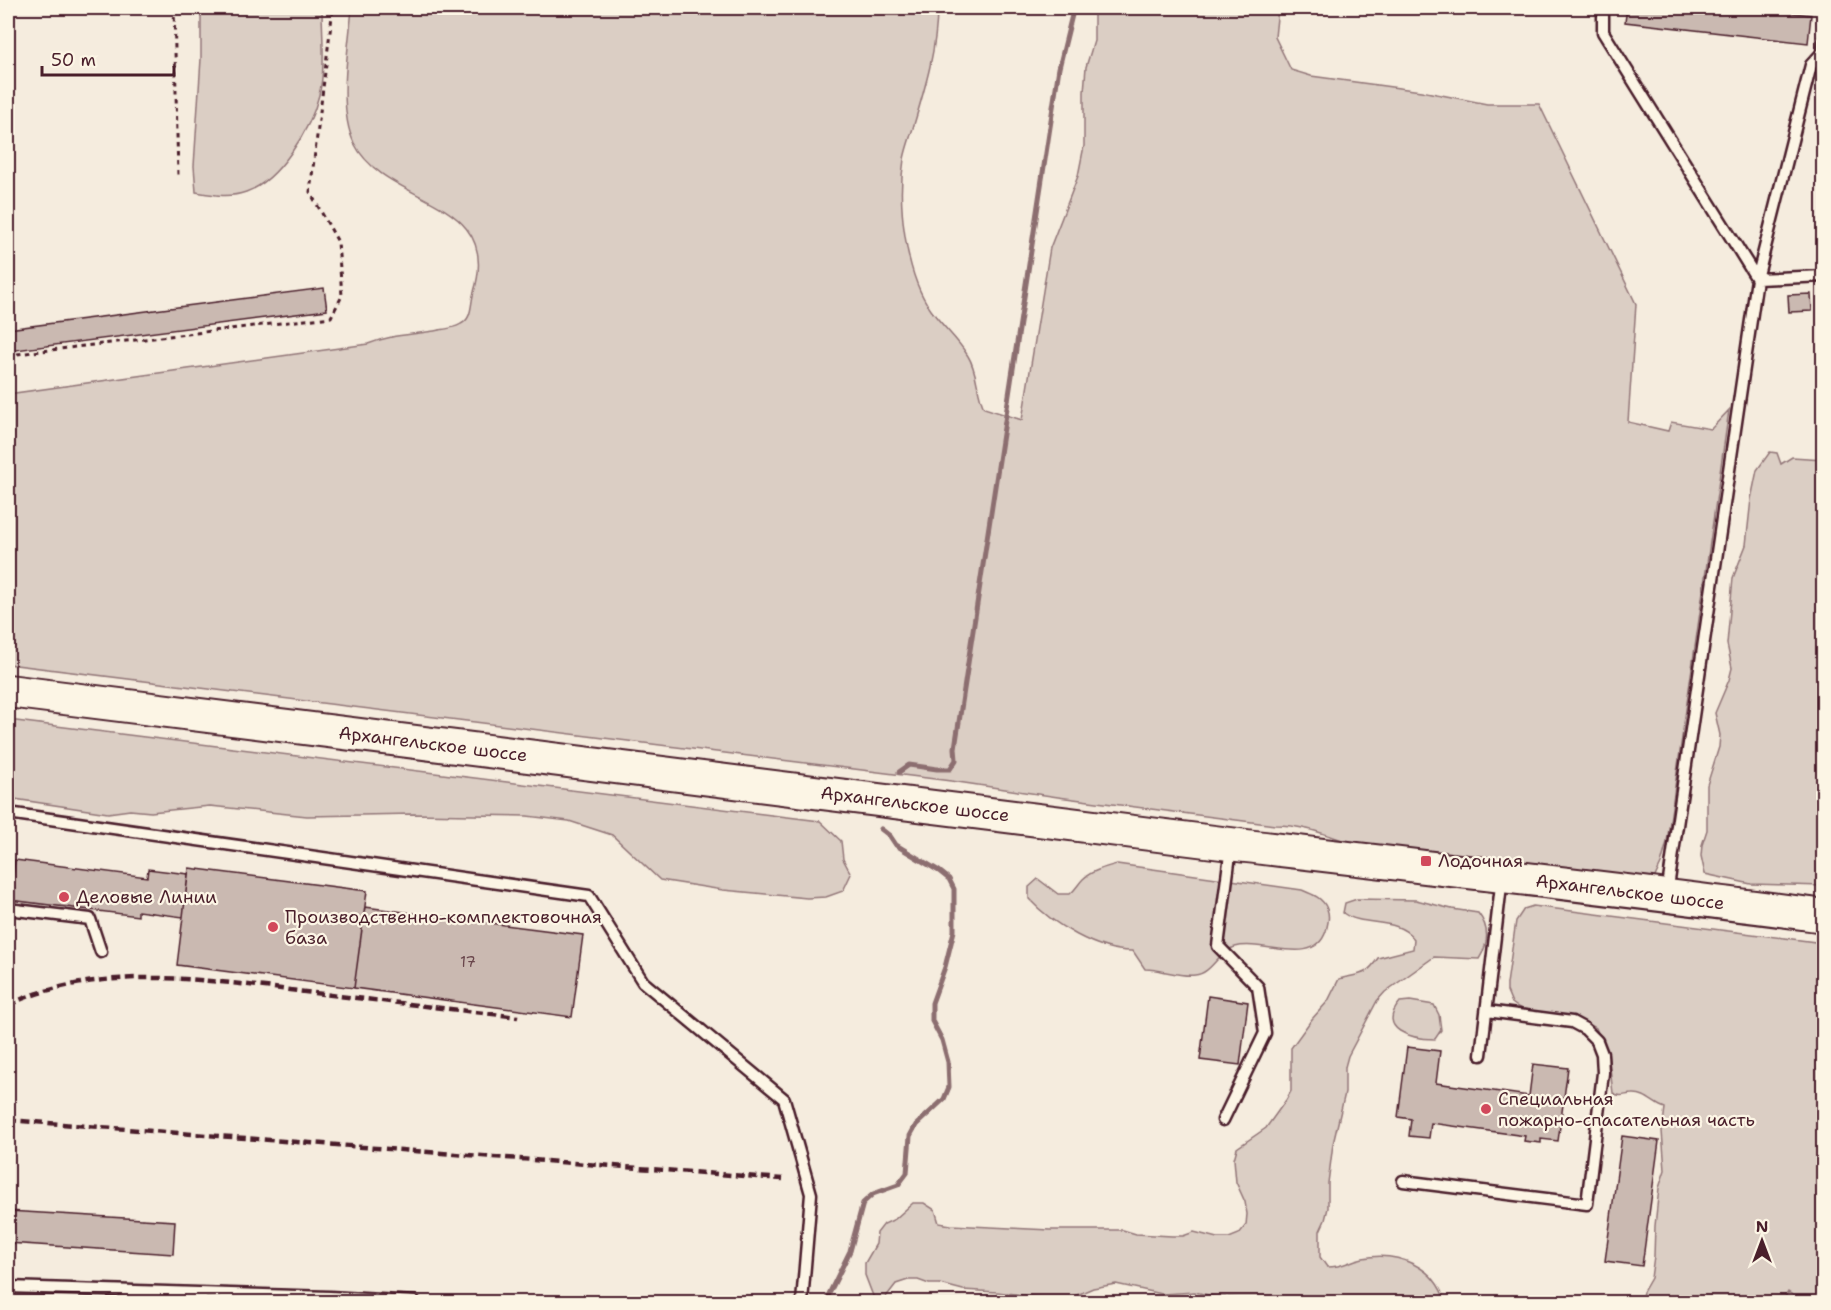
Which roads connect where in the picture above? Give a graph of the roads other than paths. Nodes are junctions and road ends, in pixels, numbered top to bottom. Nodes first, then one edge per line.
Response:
1 (1603, 8) edge
2 (1824, 40) edge
3 (1824, 276) edge
4 (1757, 279) junction
5 (8, 690) edge
6 (8, 813) edge
7 (1231, 844) junction
8 (1503, 877) junction
9 (1667, 895) junction
10 (8, 909) edge
11 (1824, 916) edge
12 (102, 952) dead end
13 (1486, 1011) junction
14 (1481, 1055) dead end
15 (1223, 1120) dead end
16 (1403, 1180) dead end
17 (8, 1287) edge
18 (415, 1302) edge
19 (802, 1302) edge

1 - 4 lane
2 - 4 lane
3 - 4 lane
4 - 9 lane
5 - 7 main road, Архангельское шоссе
6 - 19 lane
7 - 8 main road, Архангельское шоссе
7 - 15 lane
8 - 9 main road, Архангельское шоссе
8 - 13 lane
9 - 11 main road, Архангельское шоссе
10 - 12 lane
13 - 14 lane
13 - 16 lane
17 - 18 lane

